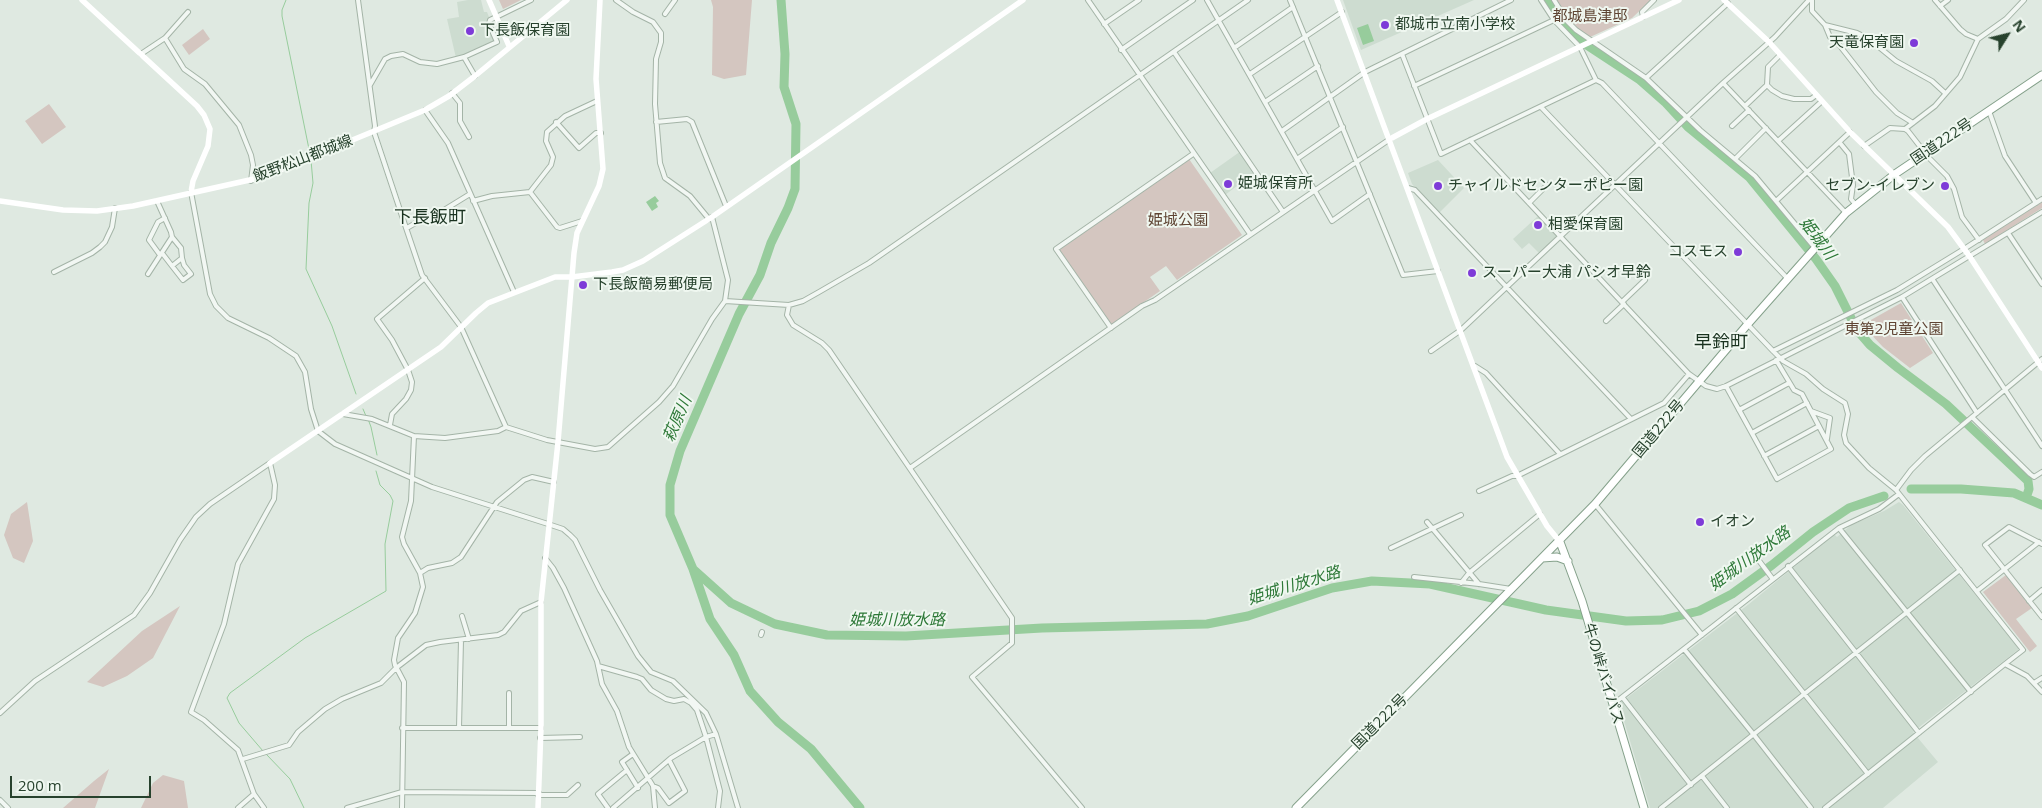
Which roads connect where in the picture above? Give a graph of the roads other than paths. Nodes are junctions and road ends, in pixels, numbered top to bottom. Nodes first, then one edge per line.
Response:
1 (82, 0) edge
2 (358, 0) edge
3 (489, 0) edge
4 (531, 0) edge
5 (567, 0) edge
6 (600, 0) edge
7 (616, 0) edge
8 (675, 0) edge
9 (1023, 0) edge
10 (1088, 0) edge
11 (1139, 0) edge
12 (1193, 0) edge
13 (1207, 0) edge
14 (1248, 0) edge
15 (1290, 0) edge
16 (1337, 0) edge
17 (1511, 0) edge
18 (1541, 0) edge
19 (1554, 0) edge
20 (1654, 0) edge
21 (1679, 0) edge
22 (1810, 0) edge
23 (1935, 0) edge
24 (1948, 0) edge
25 (2024, 0) edge
26 (622, 2) edge
27 (1726, 2) edge
28 (1940, 6) junction
29 (1294, 8) junction
30 (188, 12) dead end
31 (1342, 12) junction
32 (665, 14) dead end
33 (496, 17) junction
34 (1643, 17) junction
35 (1554, 20) junction
36 (1218, 21) junction
37 (1104, 24) junction
38 (1825, 26) junction
39 (1306, 36) junction
40 (165, 38) junction
41 (1978, 39) junction
42 (1592, 42) junction
43 (1768, 42) junction
44 (509, 46) junction
45 (1580, 47) junction
46 (1234, 48) junction
47 (1121, 50) junction
48 (1174, 52) junction
49 (141, 54) junction
50 (1402, 54) junction
51 (1780, 55) junction
52 (464, 57) junction
53 (1318, 66) junction
54 (1365, 72) junction
55 (1250, 74) junction
56 (1138, 75) junction
57 (2042, 75) edge
58 (475, 76) junction
59 (1646, 78) junction
60 (1596, 80) junction
61 (1723, 83) junction
62 (1767, 85) junction
63 (370, 86) junction
64 (1414, 86) junction
65 (1945, 92) junction
66 (452, 94) junction
67 (1330, 96) junction
68 (1815, 96) junction
69 (598, 101) junction
70 (1265, 102) junction
71 (1821, 102) junction
72 (1745, 106) junction
73 (1541, 107) junction
74 (425, 110) junction
75 (1749, 110) junction
76 (1989, 111) junction
77 (1687, 117) junction
78 (1427, 119) junction
79 (556, 122) junction
80 (656, 122) junction
81 (1913, 123) junction
82 (1732, 126) dead end
83 (1343, 127) junction
84 (1766, 128) junction
85 (1905, 130) junction
86 (1282, 131) junction
87 (374, 132) junction
88 (1850, 132) junction
89 (601, 133) junction
90 (469, 137) dead end
91 (1390, 139) junction
92 (1470, 140) junction
93 (1778, 141) junction
94 (1660, 143) junction
95 (1840, 143) junction
96 (1864, 146) junction
97 (1193, 154) junction
98 (1925, 154) junction
99 (1736, 158) junction
100 (1297, 159) junction
101 (1356, 161) junction
102 (1808, 173) junction
103 (1894, 174) junction
104 (251, 180) junction
105 (1547, 185) dead end
106 (1616, 185) junction
107 (1408, 188) junction
108 (1314, 190) junction
109 (192, 192) junction
110 (530, 192) junction
111 (470, 194) junction
112 (1370, 194) junction
113 (2042, 199) edge
114 (0, 200) edge
115 (157, 200) junction
116 (474, 201) junction
117 (1776, 202) junction
118 (1529, 203) junction
119 (2036, 203) junction
120 (1855, 204) junction
121 (726, 206) junction
122 (115, 208) junction
123 (1283, 212) junction
124 (2042, 212) edge
125 (1846, 213) junction
126 (165, 218) junction
127 (710, 218) junction
128 (582, 221) junction
129 (407, 228) junction
130 (2008, 233) junction
131 (1250, 234) junction
132 (172, 237) junction
133 (1560, 237) junction
134 (1979, 240) junction
135 (1815, 248) junction
136 (1964, 250) junction
137 (161, 254) junction
138 (1970, 257) junction
139 (182, 258) junction
140 (172, 266) junction
141 (1439, 271) junction
142 (54, 272) dead end
143 (148, 274) dead end
144 (572, 277) junction
145 (425, 278) junction
146 (1788, 279) junction
147 (1645, 280) dead end
148 (1933, 280) junction
149 (2042, 284) edge
150 (1506, 287) junction
151 (514, 292) junction
152 (1902, 297) junction
153 (727, 301) junction
154 (1623, 303) junction
155 (787, 305) junction
156 (1606, 322) dead end
157 (1748, 325) junction
158 (461, 327) junction
159 (1111, 328) junction
160 (1461, 330) junction
161 (1431, 351) dead end
162 (1772, 352) junction
163 (1778, 359) junction
164 (2040, 360) edge
165 (1475, 366) junction
166 (2042, 368) edge
167 (408, 370) junction
168 (1689, 374) junction
169 (1699, 381) junction
170 (1790, 383) junction
171 (1726, 386) junction
172 (2005, 390) junction
173 (1807, 403) junction
174 (1739, 410) junction
175 (1811, 411) junction
176 (1977, 413) junction
177 (343, 414) junction
178 (1630, 419) junction
179 (1970, 419) junction
180 (390, 425) junction
181 (1819, 426) junction
182 (506, 427) junction
183 (318, 431) junction
184 (1752, 433) junction
185 (414, 436) junction
186 (1827, 439) junction
187 (558, 442) junction
188 (2042, 446) edge
189 (1560, 454) junction
190 (1764, 456) junction
191 (270, 463) junction
192 (910, 468) junction
193 (2042, 472) edge
194 (1517, 476) junction
195 (412, 478) junction
196 (554, 482) junction
197 (1479, 492) dead end
198 (1897, 492) junction
199 (1595, 504) junction
200 (493, 507) junction
201 (1540, 514) junction
202 (1461, 515) dead end
203 (1428, 522) dead end
204 (548, 524) junction
205 (1839, 528) junction
206 (1433, 529) junction
207 (1560, 542) junction
208 (2040, 543) edge
209 (1391, 548) dead end
210 (545, 558) junction
211 (1541, 558) junction
212 (1757, 558) dead end
213 (1568, 562) junction
214 (1788, 566) junction
215 (2005, 569) junction
216 (1960, 570) junction
217 (420, 572) junction
218 (1469, 573) junction
219 (1414, 577) dead end
220 (1772, 578) junction
221 (1461, 583) junction
222 (1479, 584) junction
223 (2042, 590) edge
224 (1509, 591) junction
225 (1977, 591) junction
226 (2029, 601) junction
227 (541, 602) junction
228 (1736, 608) junction
229 (1908, 612) junction
230 (462, 616) dead end
231 (2042, 617) edge
232 (1702, 635) junction
233 (469, 639) junction
234 (461, 640) junction
235 (1684, 649) junction
236 (1856, 654) junction
237 (2005, 664) junction
238 (598, 666) junction
239 (396, 668) junction
240 (2042, 678) edge
241 (2034, 683) junction
242 (1971, 692) junction
243 (2042, 692) edge
244 (509, 693) dead end
245 (1805, 694) junction
246 (1623, 698) junction
247 (1612, 705) junction
248 (0, 713) edge
249 (402, 728) junction
250 (459, 728) junction
251 (509, 728) junction
252 (541, 728) junction
253 (1919, 733) junction
254 (716, 734) junction
255 (1754, 735) junction
256 (580, 737) dead end
257 (706, 737) junction
258 (540, 738) junction
259 (633, 754) junction
260 (243, 759) junction
261 (669, 760) junction
262 (627, 770) junction
263 (1868, 774) junction
264 (1702, 776) junction
265 (648, 779) junction
266 (578, 785) dead end
267 (1691, 785) junction
268 (653, 786) junction
269 (638, 788) junction
270 (402, 792) junction
271 (254, 794) junction
272 (538, 794) junction
273 (0, 800) edge
274 (8, 808) edge
275 (238, 808) edge
276 (264, 808) edge
277 (347, 808) edge
278 (402, 808) edge
279 (538, 808) edge
280 (608, 808) edge
281 (613, 808) edge
282 (655, 808) edge
283 (718, 808) edge
284 (738, 808) edge
285 (1082, 808) edge
286 (1296, 808) edge
287 (1644, 808) edge
288 (1661, 808) edge
289 (1727, 808) edge
290 (1810, 808) edge
291 (1824, 808) edge

1 - 49 street
2 - 63 street
3 - 33 street
4 - 33 street
5 - 44 street, 飯野松山都城線
6 - 69 street
7 - 26 street
8 - 32 street
9 - 121 street
10 - 37 street
11 - 37 street
12 - 47 street
13 - 36 street
14 - 36 street
15 - 29 street
16 - 31 street
17 - 50 street
18 - 35 street
19 - 42 street
20 - 34 street
21 - 34 street
22 - 38 street
22 - 43 street
23 - 28 street
24 - 28 street
25 - 41 street
26 - 80 street
27 - 43 street
27 - 59 street
28 - 41 street
29 - 39 street
29 - 46 street
30 - 40 street
31 - 39 street
31 - 54 street
33 - 44 street
33 - 52 street
34 - 42 street
35 - 45 street
35 - 64 street
36 - 46 street
36 - 48 street
37 - 47 street
38 - 65 street
38 - 81 street
39 - 53 street
39 - 55 street
40 - 49 street
40 - 104 street
41 - 65 street
42 - 45 street
42 - 59 street
43 - 51 street
43 - 61 street
44 - 58 street, 飯野松山都城線
45 - 60 street
45 - 78 street
46 - 55 street
47 - 56 street
48 - 56 street
48 - 123 street
49 - 109 street
50 - 54 street
50 - 64 street
51 - 62 street
51 - 68 street
52 - 58 street
52 - 63 street
53 - 67 street
53 - 70 street
54 - 67 street
54 - 91 street
55 - 70 street
56 - 97 street
56 - 155 street
57 - 76 highway, 国道222号
58 - 66 street, 飯野松山都城線
59 - 77 street
60 - 73 street
60 - 94 street
61 - 72 street
61 - 77 street
62 - 68 street
62 - 72 street
63 - 87 street
64 - 78 street
65 - 81 street
66 - 74 street, 飯野松山都城線
66 - 90 street
67 - 83 street
67 - 86 street
68 - 71 street
69 - 79 street
69 - 89 street
70 - 86 street
71 - 88 street
71 - 93 street
72 - 75 street
73 - 92 street
73 - 106 street
74 - 87 street, 飯野松山都城線
74 - 111 street
75 - 82 street
75 - 84 street
76 - 98 highway, 国道222号
76 - 119 street
77 - 94 street
77 - 99 street
78 - 91 street
78 - 92 street
79 - 89 street
79 - 110 street
80 - 121 street
80 - 127 street
81 - 85 street
83 - 100 street
83 - 101 street
84 - 93 street
84 - 99 street
85 - 96 street
85 - 98 street
86 - 100 street
87 - 104 street, 飯野松山都城線
87 - 129 street
88 - 95 street
88 - 96 street
89 - 128 street
91 - 101 street
91 - 107 street
92 - 118 street
93 - 102 street
94 - 106 street
94 - 146 street
95 - 102 street
95 - 120 street
96 - 103 street
97 - 131 street
97 - 159 street
98 - 103 highway, 国道222号
98 - 134 street
99 - 117 street
100 - 108 street
101 - 108 street
101 - 112 street
102 - 117 street
102 - 125 street
103 - 120 highway, 国道222号
103 - 136 street
104 - 109 street, 飯野松山都城線
105 - 118 street
106 - 133 street
106 - 157 street
107 - 141 street
107 - 150 street
108 - 112 street
108 - 123 street
109 - 115 street, 飯野松山都城線
109 - 183 street
110 - 116 street
110 - 128 street
111 - 116 street
111 - 129 street
112 - 141 street
113 - 119 street
114 - 122 street, 飯野松山都城線
115 - 122 street, 飯野松山都城線
115 - 126 street
116 - 151 street
117 - 135 street
118 - 133 street
119 - 134 street
120 - 125 highway, 国道222号
121 - 127 street
122 - 142 street
123 - 131 street
124 - 130 street
125 - 135 highway, 国道222号
126 - 132 street
126 - 137 street
127 - 144 street
127 - 153 street
128 - 144 street
129 - 145 street
130 - 138 street
130 - 149 street
131 - 159 street
132 - 137 street
132 - 139 street
133 - 150 street
133 - 154 street
134 - 136 street
135 - 146 highway, 国道222号
136 - 138 street
136 - 162 street
137 - 140 street
137 - 143 street
138 - 148 street
138 - 164 street
139 - 140 street
139 - 140 street
141 - 160 street
144 - 151 street
144 - 187 street
145 - 158 street
145 - 167 street
146 - 157 highway, 国道222号
147 - 154 street
148 - 152 street
148 - 172 street
150 - 160 street
150 - 178 street
151 - 158 street
152 - 163 street
152 - 176 street
153 - 155 street
153 - 187 street
154 - 156 street
154 - 168 street
155 - 192 street
157 - 162 street
157 - 169 highway, 国道222号
158 - 167 street
158 - 182 street
159 - 192 street
160 - 161 street
160 - 165 street
162 - 163 street
163 - 170 street
163 - 171 street
163 - 198 street
164 - 166 street
164 - 172 street
165 - 189 street
165 - 194 street
167 - 177 street
167 - 180 street
168 - 169 street
168 - 178 street
169 - 171 street
169 - 199 highway, 国道222号
170 - 173 street
170 - 174 street
171 - 174 street
172 - 176 street
172 - 188 street
173 - 175 street
173 - 184 street
174 - 184 street
175 - 181 street
175 - 186 street
176 - 179 street
177 - 180 street
177 - 183 street
178 - 189 street
179 - 193 street
179 - 198 street
180 - 185 street
181 - 186 street
181 - 190 street
182 - 185 street
182 - 187 street
183 - 191 street
183 - 195 street
184 - 190 street
185 - 195 street
186 - 190 street
187 - 196 street
189 - 194 street
191 - 248 street
191 - 260 street
192 - 285 street
194 - 197 street
194 - 201 street
195 - 200 street
195 - 217 street
196 - 200 street
196 - 204 street
198 - 205 street
198 - 216 street
199 - 207 highway, 国道222号
199 - 232 street
200 - 204 street
200 - 217 street
201 - 207 street
201 - 218 street
202 - 206 street
203 - 206 street
204 - 210 street
204 - 254 street
205 - 214 street
205 - 229 street
206 - 209 street
206 - 218 street
207 - 211 highway, 国道222号
207 - 213 highway, 牛の峠バイパス
208 - 215 street
208 - 215 street
210 - 227 street
210 - 238 street
211 - 213 highway
211 - 224 highway, 国道222号
212 - 220 street
213 - 247 highway, 牛の峠バイパス
214 - 220 street
214 - 236 street
215 - 225 street
215 - 226 street
216 - 225 street
216 - 229 street
217 - 239 street
218 - 221 street
218 - 222 street
219 - 221 street
220 - 228 street
221 - 222 street
222 - 224 street
223 - 226 street
224 - 286 highway, 国道222号
225 - 237 street
226 - 231 street
227 - 233 street
227 - 252 street
228 - 232 street
228 - 245 street
229 - 236 street
229 - 242 street
230 - 233 street
232 - 235 street
233 - 234 street
234 - 239 street
234 - 250 street
235 - 246 street
235 - 255 street
236 - 245 street
236 - 253 street
237 - 241 street
237 - 242 street
238 - 257 street
238 - 259 street
239 - 249 street
239 - 260 street
240 - 241 street
241 - 243 street
242 - 253 street
244 - 251 street
245 - 255 street
245 - 263 street
246 - 247 street
246 - 267 street
247 - 287 highway, 牛の峠バイパス
249 - 250 street
249 - 270 street
250 - 251 street
251 - 252 street
252 - 258 street
253 - 263 street
254 - 257 street
254 - 284 street
255 - 264 street
255 - 290 street
256 - 258 street
257 - 261 street
257 - 283 street
258 - 272 street
259 - 262 street
259 - 265 street
260 - 271 street
261 - 265 street
261 - 268 street
262 - 269 street
262 - 280 street
263 - 291 street
264 - 267 street
264 - 289 street
265 - 268 street
265 - 269 street
266 - 272 street
267 - 288 street
268 - 282 street
269 - 281 street
270 - 272 street
270 - 277 street
270 - 278 street
271 - 275 street
271 - 276 street
272 - 279 street
273 - 274 street

